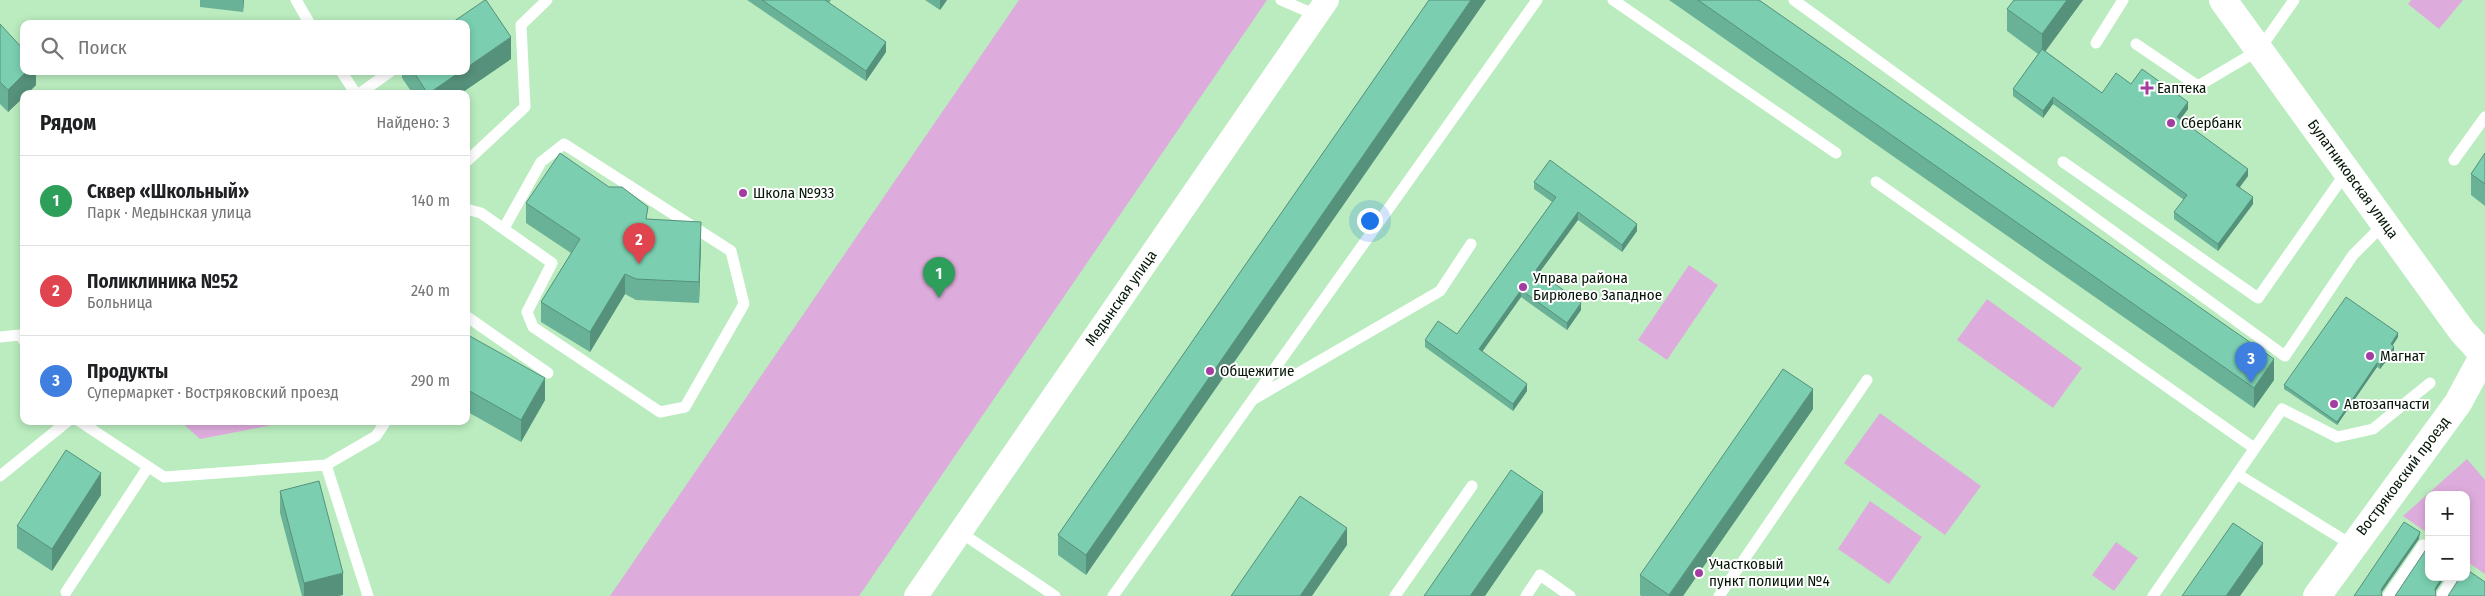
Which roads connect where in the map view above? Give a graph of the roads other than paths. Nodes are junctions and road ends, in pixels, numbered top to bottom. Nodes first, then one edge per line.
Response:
1 (296, 0) edge
2 (547, 0) edge
3 (1281, 0) edge
4 (1537, 0) edge
5 (1613, 0) edge
6 (1794, 0) edge
7 (2124, 0) edge
8 (2223, 0) edge
9 (2294, 0) edge
10 (1322, 8) edge
11 (308, 20) edge
12 (2096, 43) dead end
13 (2136, 44) dead end
14 (2259, 50) junction
15 (344, 75) edge
16 (385, 75) edge
17 (354, 90) edge
18 (363, 90) edge
19 (2485, 117) edge
20 (1836, 153) dead end
21 (470, 158) edge
22 (2454, 160) dead end
23 (2063, 162) dead end
24 (2346, 171) junction
25 (1876, 182) dead end
26 (470, 210) edge
27 (2385, 223) junction
28 (504, 228) junction
29 (1471, 244) dead end
30 (470, 319) edge
31 (20, 335) edge
32 (0, 336) edge
33 (2485, 354) edge
34 (548, 373) dead end
35 (1867, 380) dead end
36 (2430, 382) dead end
37 (1251, 401) junction
38 (63, 425) edge
39 (85, 425) edge
40 (383, 425) edge
41 (2254, 448) junction
42 (326, 465) junction
43 (148, 467) junction
44 (2237, 474) junction
45 (0, 476) edge
46 (1472, 486) dead end
47 (960, 532) junction
48 (2352, 545) junction
49 (2423, 545) dead end
50 (2451, 581) edge
51 (66, 592) dead end
52 (368, 596) edge
53 (916, 596) edge
54 (1055, 596) edge
55 (1113, 596) edge
56 (1395, 596) edge
57 (1526, 596) edge
58 (1570, 596) edge
59 (1719, 596) edge
60 (2153, 596) edge
61 (2317, 596) edge
62 (2388, 596) edge
63 (2441, 596) edge

1 - 11 lane
2 - 21 lane
3 - 10 lane
4 - 37 lane
5 - 20 lane
6 - 27 lane
7 - 12 lane
8 - 14 street, Булатниковская улица
9 - 14 lane
10 - 47 street, Медынская улица
13 - 14 lane
14 - 24 street, Булатниковская улица
15 - 17 lane
16 - 18 lane
19 - 22 lane
23 - 24 lane
24 - 27 street, Булатниковская улица
25 - 41 lane
26 - 28 lane
27 - 33 street, Булатниковская улица
28 - 28 lane
29 - 37 lane
30 - 34 lane
31 - 32 lane
33 - 48 street, Востряковский проезд
35 - 59 lane
36 - 41 lane
37 - 55 lane
38 - 45 lane
39 - 43 lane
40 - 42 lane
41 - 44 lane
42 - 43 lane
42 - 52 lane
43 - 51 lane
44 - 48 lane
44 - 60 lane
46 - 56 lane
47 - 53 street, Медынская улица
47 - 54 lane
48 - 61 street, Востряковский проезд
49 - 62 lane
50 - 63 lane
57 - 58 lane

